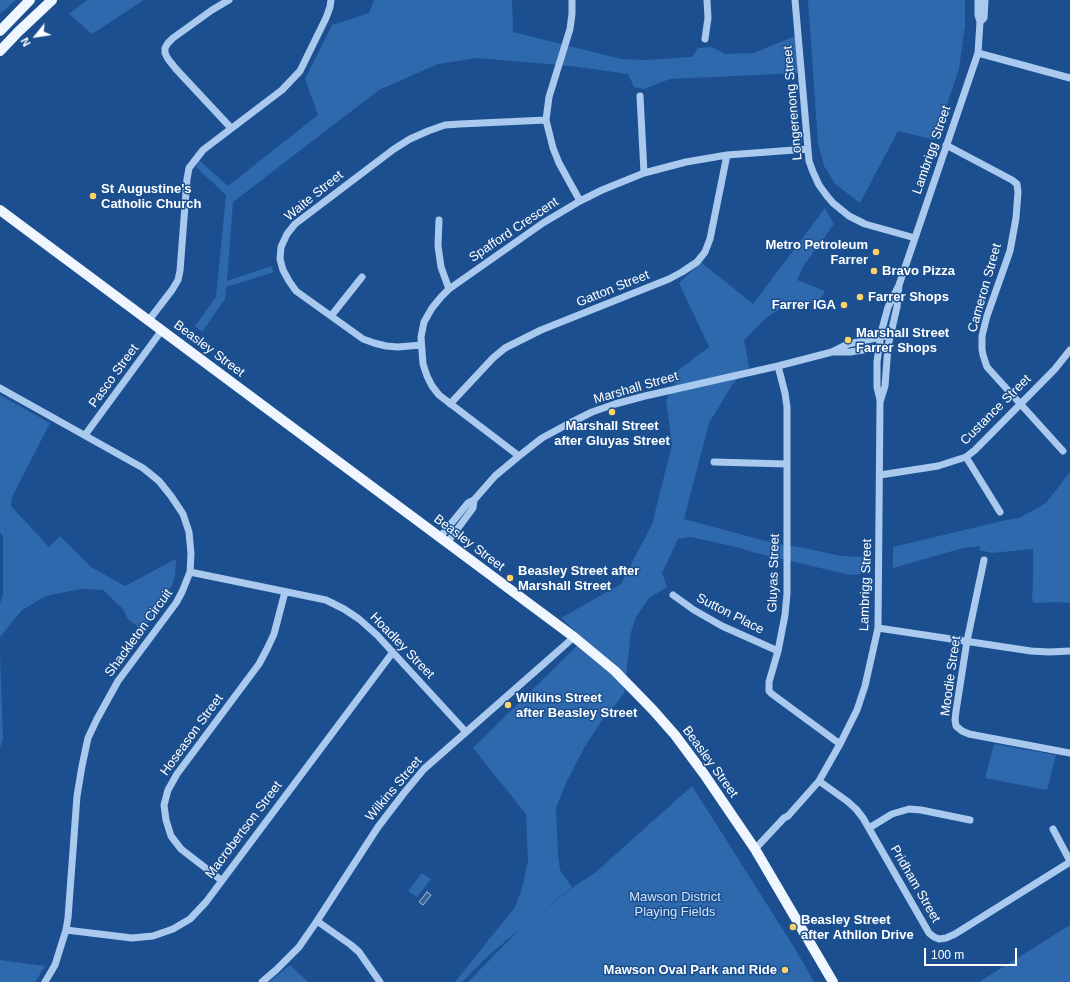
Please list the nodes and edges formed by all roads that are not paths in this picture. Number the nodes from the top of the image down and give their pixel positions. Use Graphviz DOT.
graph roads {
  1 [pos="30,0"];
  2 [pos="52,0"];
  3 [pos="229,0"];
  4 [pos="331,0"];
  5 [pos="572,0"];
  6 [pos="707,0"];
  7 [pos="796,0"];
  8 [pos="978,0"];
  9 [pos="985,0"];
  10 [pos="980,22"];
  11 [pos="0,31"];
  12 [pos="705,39"];
  13 [pos="0,51"];
  14 [pos="978,53"];
  15 [pos="1070,78"];
  16 [pos="640,96"];
  17 [pos="546,120"];
  18 [pos="231,128"];
  19 [pos="946,145"];
  20 [pos="808,149"];
  21 [pos="727,155"];
  22 [pos="644,173"];
  23 [pos="580,201"];
  24 [pos="0,210"];
  25 [pos="439,220"];
  26 [pos="915,238"];
  27 [pos="362,277"];
  28 [pos="899,285"];
  29 [pos="449,289"];
  30 [pos="331,316"];
  31 [pos="149,320"];
  32 [pos="162,330"];
  33 [pos="890,335"];
  34 [pos="881,336"];
  35 [pos="421,345"];
  36 [pos="888,346"];
  37 [pos="879,348"];
  38 [pos="1070,350"];
  39 [pos="832,352"];
  40 [pos="778,366"];
  41 [pos="0,388"];
  42 [pos="880,402"];
  43 [pos="1021,403"];
  44 [pos="450,404"];
  45 [pos="85,435"];
  46 [pos="1063,451"];
  47 [pos="519,456"];
  48 [pos="966,457"];
  49 [pos="714,462"];
  50 [pos="787,464"];
  51 [pos="880,475"];
  52 [pos="1000,512"];
  53 [pos="444,540"];
  54 [pos="984,560"];
  55 [pos="190,572"];
  56 [pos="285,592"];
  57 [pos="673,595"];
  58 [pos="878,628"];
  59 [pos="574,637"];
  60 [pos="967,641"];
  61 [pos="778,651"];
  62 [pos="1070,651"];
  63 [pos="393,652"];
  64 [pos="466,732"];
  65 [pos="840,744"];
  66 [pos="1070,754"];
  67 [pos="819,781"];
  68 [pos="970,820"];
  69 [pos="869,828"];
  70 [pos="1053,829"];
  71 [pos="756,851"];
  72 [pos="1070,862"];
  73 [pos="221,880"];
  74 [pos="317,921"];
  75 [pos="66,930"];
  76 [pos="45,982"];
  77 [pos="262,982"];
  78 [pos="380,982"];
  79 [pos="833,982"];
  1 -- 11 [label="main road"];
  2 -- 13 [label="main road"];
  3 -- 18 [label="street"];
  4 -- 18 [label="street"];
  5 -- 17 [label="street"];
  6 -- 12 [label="street"];
  7 -- 20 [label="street, Longerenong Street"];
  8 -- 10 [label="street, Lambrigg Street"];
  9 -- 10 [label="street, Lambrigg Street"];
  10 -- 14 [label="street, Lambrigg Street"];
  14 -- 15 [label="street"];
  14 -- 19 [label="street, Lambrigg Street"];
  16 -- 22 [label="street"];
  17 -- 23 [label="street"];
  17 -- 30 [label="street, Waite Street"];
  18 -- 31 [label="street"];
  19 -- 26 [label="street, Lambrigg Street"];
  19 -- 43 [label="street, Cameron Street"];
  20 -- 21 [label="street, Spafford Crescent"];
  20 -- 26 [label="street, Longerenong Street"];
  21 -- 22 [label="street, Spafford Crescent"];
  21 -- 44 [label="street, Gatton Street"];
  22 -- 23 [label="street, Spafford Crescent"];
  23 -- 29 [label="street, Spafford Crescent"];
  24 -- 31 [label="main road, Beasley Street"];
  25 -- 29 [label="street"];
  26 -- 28 [label="street, Lambrigg Street"];
  27 -- 30 [label="street"];
  28 -- 33 [label="street, Lambrigg Street"];
  28 -- 34 [label="street, Lambrigg Street"];
  29 -- 35 [label="street, Spafford Crescent"];
  30 -- 35 [label="street, Waite Street"];
  31 -- 32 [label="main road, Beasley Street"];
  32 -- 45 [label="street, Pasco Street"];
  32 -- 53 [label="main road, Beasley Street"];
  33 -- 34 [label="street, Marshall Street"];
  33 -- 36 [label="street, Lambrigg Street"];
  34 -- 37 [label="street, Lambrigg Street"];
  34 -- 39 [label="street, Marshall Street"];
  35 -- 44 [label="street, Spafford Crescent"];
  36 -- 37 [label="street, Marshall Street"];
  36 -- 42 [label="street, Lambrigg Street"];
  37 -- 39 [label="street, Marshall Street"];
  37 -- 42 [label="street, Lambrigg Street"];
  38 -- 43 [label="street, Custance Street"];
  39 -- 40 [label="street, Marshall Street"];
  40 -- 47 [label="street, Marshall Street"];
  40 -- 50 [label="street, Gluyas Street"];
  41 -- 45 [label="street, Shackleton Circuit"];
  42 -- 51 [label="street, Lambrigg Street"];
  43 -- 46 [label="street, Cameron Street"];
  43 -- 48 [label="street, Custance Street"];
  44 -- 47 [label="street, Spafford Crescent"];
  45 -- 55 [label="street, Shackleton Circuit"];
  47 -- 53 [label="street, Marshall Street"];
  48 -- 51 [label="street, Custance Street"];
  48 -- 52 [label="street"];
  49 -- 50 [label="street"];
  50 -- 61 [label="street, Gluyas Street"];
  51 -- 58 [label="street, Lambrigg Street"];
  53 -- 59 [label="main road, Beasley Street"];
  54 -- 60 [label="street, Moodie Street"];
  55 -- 56 [label="street, Hoadley Street"];
  55 -- 75 [label="street, Shackleton Circuit"];
  56 -- 63 [label="street, Hoadley Street"];
  56 -- 73 [label="street, Hoseason Street"];
  57 -- 61 [label="street, Sutton Place"];
  58 -- 60 [label="street"];
  58 -- 65 [label="street, Lambrigg Street"];
  59 -- 64 [label="street, Wilkins Street"];
  59 -- 71 [label="main road, Beasley Street"];
  60 -- 62 [label="street"];
  60 -- 66 [label="street, Moodie Street"];
  61 -- 65 [label="street, Gluyas Street"];
  63 -- 64 [label="street, Hoadley Street"];
  63 -- 73 [label="street, Macrobertson Street"];
  64 -- 74 [label="street, Wilkins Street"];
  65 -- 67 [label="street, Lambrigg Street"];
  67 -- 69 [label="street, Pridham Street"];
  67 -- 71 [label="street, Lambrigg Street"];
  68 -- 69 [label="street"];
  69 -- 72 [label="street, Pridham Street"];
  70 -- 72 [label="street"];
  71 -- 79 [label="main road, Beasley Street"];
  73 -- 75 [label="street, Macrobertson Street"];
  74 -- 77 [label="street, Wilkins Street"];
  74 -- 78 [label="street"];
  75 -- 76 [label="street, Shackleton Circuit"];
}
